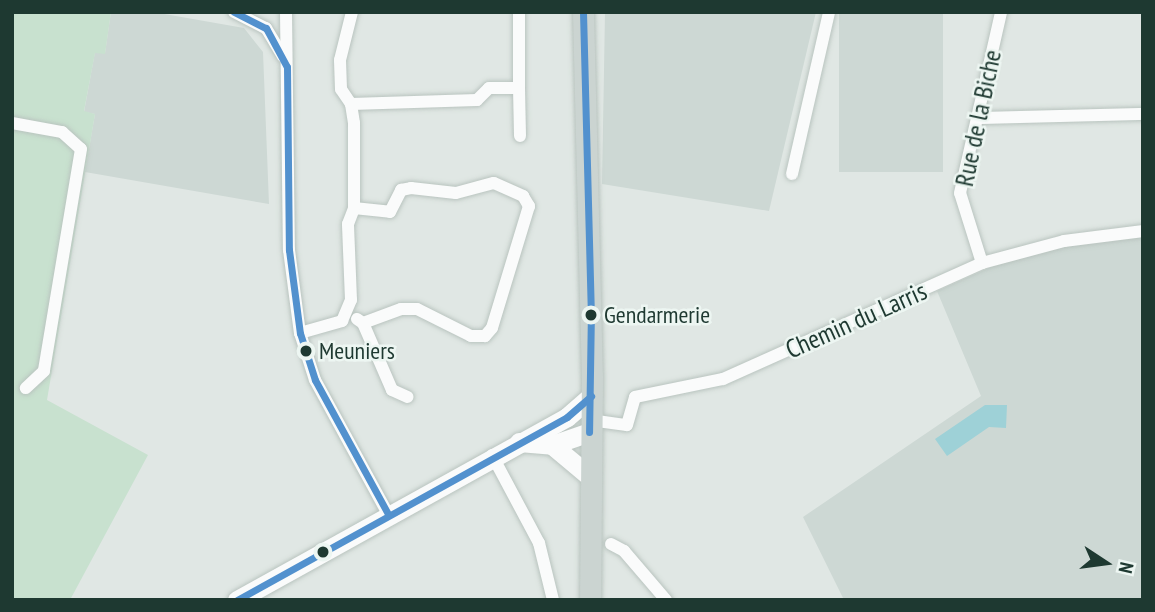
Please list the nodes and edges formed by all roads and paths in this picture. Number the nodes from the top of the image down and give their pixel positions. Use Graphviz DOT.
graph roads {
  1 [pos="237,12"];
  2 [pos="286,12"];
  3 [pos="352,12"];
  4 [pos="519,12"];
  5 [pos="583,12"];
  6 [pos="830,12"];
  7 [pos="1000,12"];
  8 [pos="287,67"];
  9 [pos="519,88"];
  10 [pos="351,104"];
  11 [pos="1143,114"];
  12 [pos="977,118"];
  13 [pos="12,123"];
  14 [pos="520,136"];
  15 [pos="792,174"];
  16 [pos="354,208"];
  17 [pos="1143,231"];
  18 [pos="982,263"];
  19 [pos="348,313"];
  20 [pos="363,323"];
  21 [pos="300,333"];
  22 [pos="26,388"];
  23 [pos="592,396"];
  24 [pos="408,397"];
  25 [pos="567,418"];
  26 [pos="589,426"];
  27 [pos="519,442"];
  28 [pos="552,445"];
  29 [pos="492,455"];
  30 [pos="588,475"];
  31 [pos="388,514"];
  32 [pos="611,544"];
  33 [pos="237,600"];
  34 [pos="553,600"];
  35 [pos="590,600"];
  36 [pos="666,600"];
  1 -- 8 [label="street"];
  2 -- 8 [label="street"];
  3 -- 10 [label="street"];
  4 -- 9 [label="street"];
  5 -- 23 [label="main road"];
  6 -- 15 [label="street"];
  7 -- 12 [label="street, Rue de la Biche"];
  8 -- 21 [label="street"];
  9 -- 10 [label="street"];
  9 -- 14 [label="street"];
  10 -- 16 [label="street"];
  11 -- 12 [label="street"];
  12 -- 18 [label="street, Rue de la Biche"];
  13 -- 22 [label="street"];
  16 -- 19 [label="street"];
  16 -- 20 [label="street"];
  17 -- 18 [label="street, Chemin du Larris"];
  18 -- 26 [label="street, Chemin du Larris"];
  19 -- 20 [label="street"];
  19 -- 21 [label="street"];
  20 -- 24 [label="street"];
  21 -- 31 [label="street"];
  23 -- 25 [label="street"];
  23 -- 26 [label="main road"];
  25 -- 26 [label="street"];
  25 -- 27 [label="street"];
  26 -- 28 [label="street"];
  26 -- 30 [label="main road"];
  27 -- 28 [label="street"];
  27 -- 29 [label="street"];
  28 -- 30 [label="street"];
  29 -- 31 [label="street"];
  29 -- 34 [label="street"];
  30 -- 35 [label="main road"];
  31 -- 33 [label="street"];
  32 -- 36 [label="street"];
}
